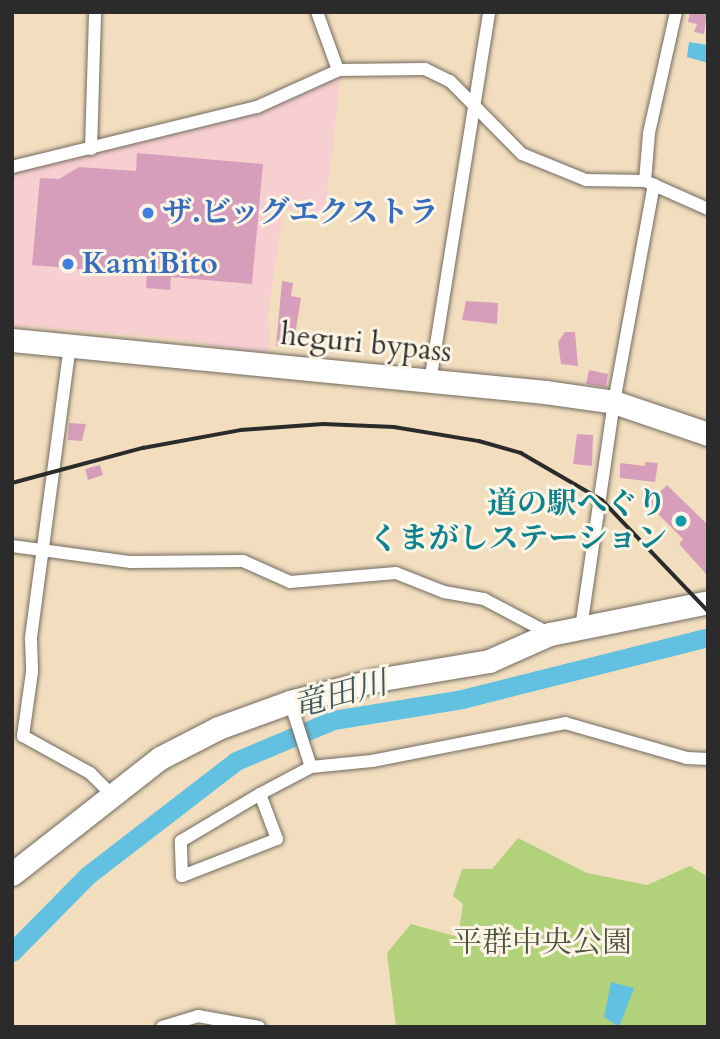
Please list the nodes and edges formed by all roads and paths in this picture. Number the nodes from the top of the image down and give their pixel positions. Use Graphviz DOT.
graph roads {
  1 [pos="95,12"];
  2 [pos="317,12"];
  3 [pos="489,12"];
  4 [pos="676,12"];
  5 [pos="339,70"];
  6 [pos="476,106"];
  7 [pos="91,149"];
  8 [pos="12,167"];
  9 [pos="650,183"];
  10 [pos="708,209"];
  11 [pos="12,340"];
  12 [pos="70,345"];
  13 [pos="430,382"];
  14 [pos="614,402"];
  15 [pos="708,434"];
  16 [pos="12,547"];
  17 [pos="44,552"];
  18 [pos="708,603"];
  19 [pos="581,628"];
  20 [pos="550,634"];
  21 [pos="293,712"];
  22 [pos="708,759"];
  23 [pos="311,767"];
  24 [pos="260,794"];
  25 [pos="113,796"];
  26 [pos="12,874"];
  27 [pos="214,1022"];
  28 [pos="162,1027"];
  29 [pos="259,1027"];
  1 -- 7 [label="street"];
  2 -- 5 [label="street"];
  3 -- 6 [label="street"];
  4 -- 9 [label="street"];
  5 -- 6 [label="street"];
  5 -- 7 [label="street"];
  6 -- 9 [label="street"];
  6 -- 13 [label="street"];
  7 -- 8 [label="street"];
  9 -- 10 [label="street"];
  9 -- 14 [label="street"];
  11 -- 12 [label="highway, heguri bypass"];
  12 -- 13 [label="highway, heguri bypass"];
  12 -- 17 [label="street"];
  13 -- 14 [label="highway, heguri bypass"];
  14 -- 15 [label="highway, heguri bypass"];
  14 -- 19 [label="street"];
  16 -- 17 [label="street"];
  17 -- 20 [label="street"];
  17 -- 25 [label="street"];
  18 -- 19 [label="highway"];
  19 -- 20 [label="highway"];
  20 -- 21 [label="highway"];
  21 -- 23 [label="street"];
  21 -- 25 [label="highway"];
  22 -- 23 [label="street"];
  23 -- 24 [label="street"];
  24 -- 24 [label="street"];
  25 -- 26 [label="highway"];
  27 -- 28 [label="street"];
  27 -- 29 [label="street"];
}
